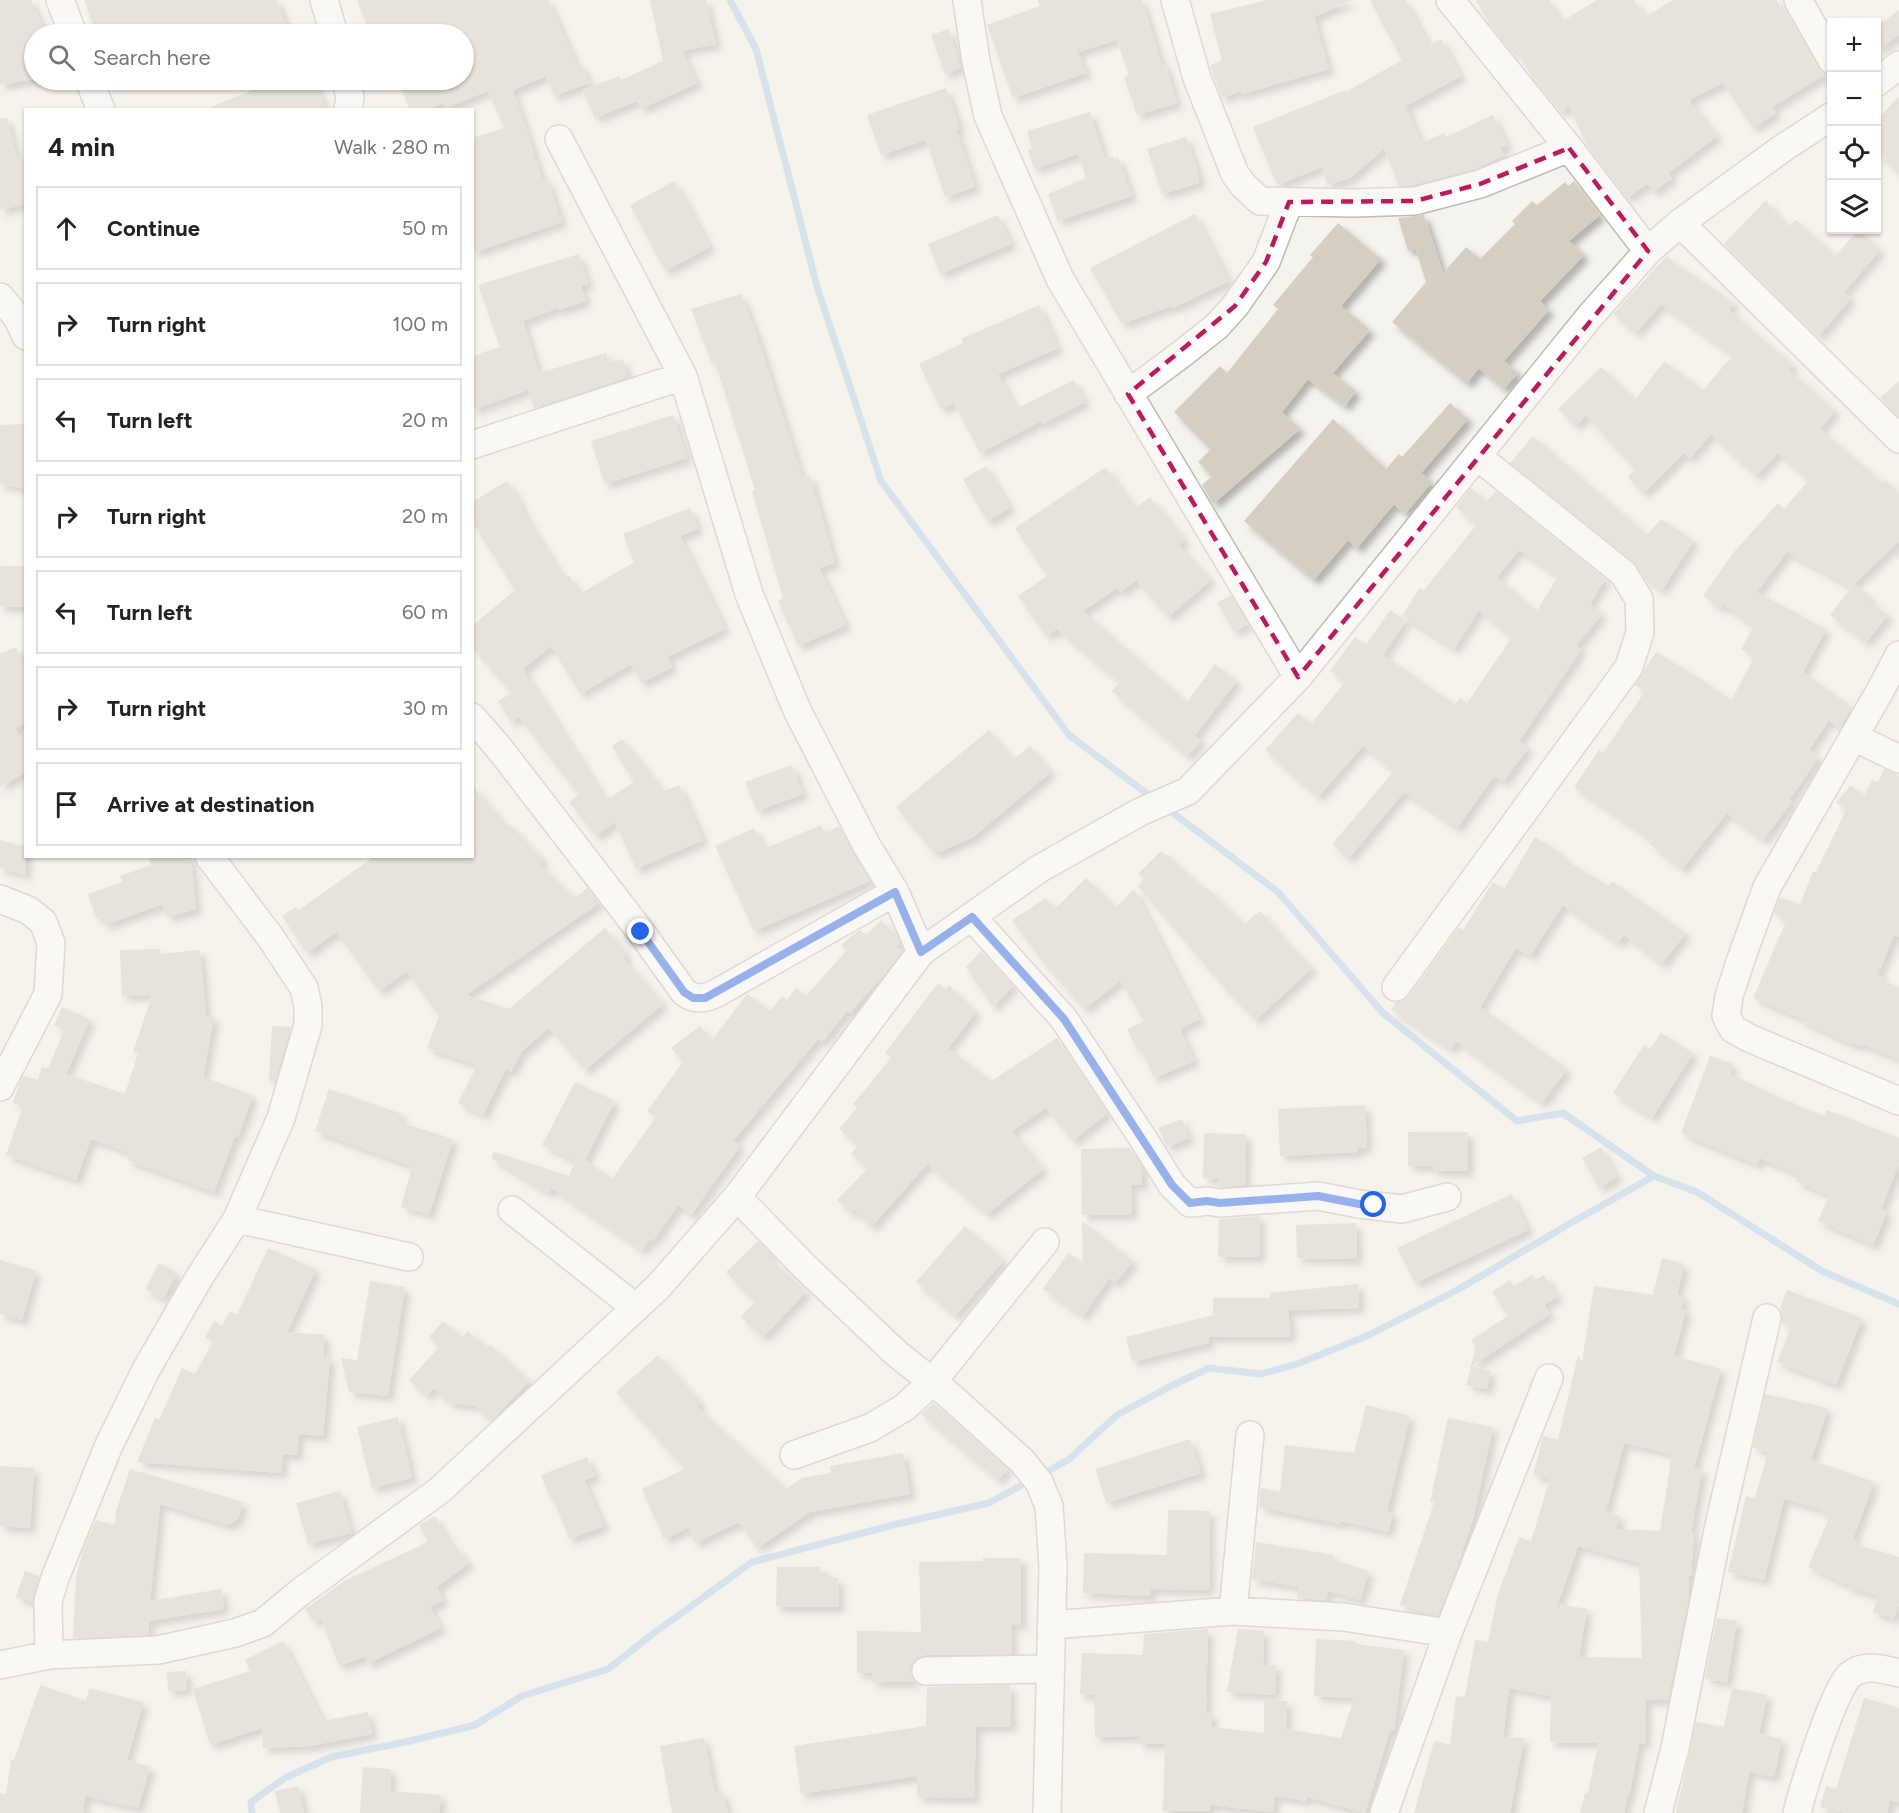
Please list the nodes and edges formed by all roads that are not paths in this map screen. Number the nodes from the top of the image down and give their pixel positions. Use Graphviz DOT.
graph roads {
  1 [pos="60,0"];
  2 [pos="324,0"];
  3 [pos="967,0"];
  4 [pos="1175,0"];
  5 [pos="1450,0"];
  6 [pos="1798,0"];
  7 [pos="69,24"];
  8 [pos="331,24"];
  9 [pos="1827,51"];
  10 [pos="1899,65"];
  11 [pos="1881,79"];
  12 [pos="93,90"];
  13 [pos="348,90"];
  14 [pos="100,108"];
  15 [pos="348,108"];
  16 [pos="1827,119"];
  17 [pos="559,138"];
  18 [pos="1569,147"];
  19 [pos="1289,202"];
  20 [pos="1680,223"];
  21 [pos="1648,251"];
  22 [pos="683,376"];
  23 [pos="1128,394"];
  24 [pos="1899,439"];
  25 [pos="474,445"];
  26 [pos="1477,456"];
  27 [pos="1899,655"];
  28 [pos="1298,677"];
  29 [pos="474,719"];
  30 [pos="1854,737"];
  31 [pos="1899,759"];
  32 [pos="210,858"];
  33 [pos="895,892"];
  34 [pos="0,899"];
  35 [pos="972,917"];
  36 [pos="921,952"];
  37 [pos="1396,987"];
  38 [pos="0,1086"];
  39 [pos="1899,1101"];
  40 [pos="737,1197"];
  41 [pos="1447,1197"];
  42 [pos="512,1210"];
  43 [pos="237,1219"];
  44 [pos="1045,1242"];
  45 [pos="409,1257"];
  46 [pos="636,1308"];
  47 [pos="1767,1317"];
  48 [pos="1549,1378"];
  49 [pos="932,1382"];
  50 [pos="1250,1435"];
  51 [pos="794,1455"];
  52 [pos="1233,1611"];
  53 [pos="1051,1625"];
  54 [pos="1448,1633"];
  55 [pos="49,1655"];
  56 [pos="0,1665"];
  57 [pos="1050,1669"];
  58 [pos="926,1671"];
  59 [pos="1899,1673"];
  60 [pos="1047,1813"];
  61 [pos="1384,1813"];
  62 [pos="1658,1813"];
  63 [pos="1797,1813"];
  1 -- 7 [label="street"];
  2 -- 8 [label="street"];
  3 -- 23 [label="street"];
  4 -- 19 [label="street"];
  5 -- 18 [label="street"];
  6 -- 9 [label="street"];
  10 -- 11 [label="street"];
  12 -- 14 [label="street"];
  13 -- 15 [label="street"];
  16 -- 20 [label="street"];
  17 -- 22 [label="street"];
  18 -- 19 [label="street"];
  18 -- 21 [label="street"];
  19 -- 23 [label="street"];
  20 -- 21 [label="street"];
  20 -- 24 [label="street"];
  21 -- 26 [label="street"];
  22 -- 25 [label="street"];
  22 -- 33 [label="street"];
  23 -- 28 [label="street"];
  26 -- 28 [label="street"];
  26 -- 37 [label="street"];
  27 -- 30 [label="street"];
  28 -- 35 [label="street"];
  29 -- 33 [label="street"];
  30 -- 31 [label="street"];
  30 -- 39 [label="street"];
  32 -- 43 [label="street"];
  33 -- 36 [label="street"];
  34 -- 38 [label="street"];
  35 -- 36 [label="street"];
  35 -- 41 [label="street"];
  36 -- 40 [label="street"];
  40 -- 46 [label="street"];
  40 -- 49 [label="street"];
  42 -- 46 [label="street"];
  43 -- 45 [label="street"];
  43 -- 55 [label="street"];
  44 -- 49 [label="street"];
  46 -- 55 [label="street"];
  47 -- 62 [label="street"];
  48 -- 54 [label="street"];
  49 -- 51 [label="street"];
  49 -- 53 [label="street"];
  50 -- 52 [label="street"];
  52 -- 53 [label="street"];
  52 -- 54 [label="street"];
  53 -- 57 [label="street"];
  54 -- 61 [label="street"];
  55 -- 56 [label="street"];
  57 -- 58 [label="street"];
  57 -- 60 [label="street"];
  59 -- 63 [label="street"];
}
